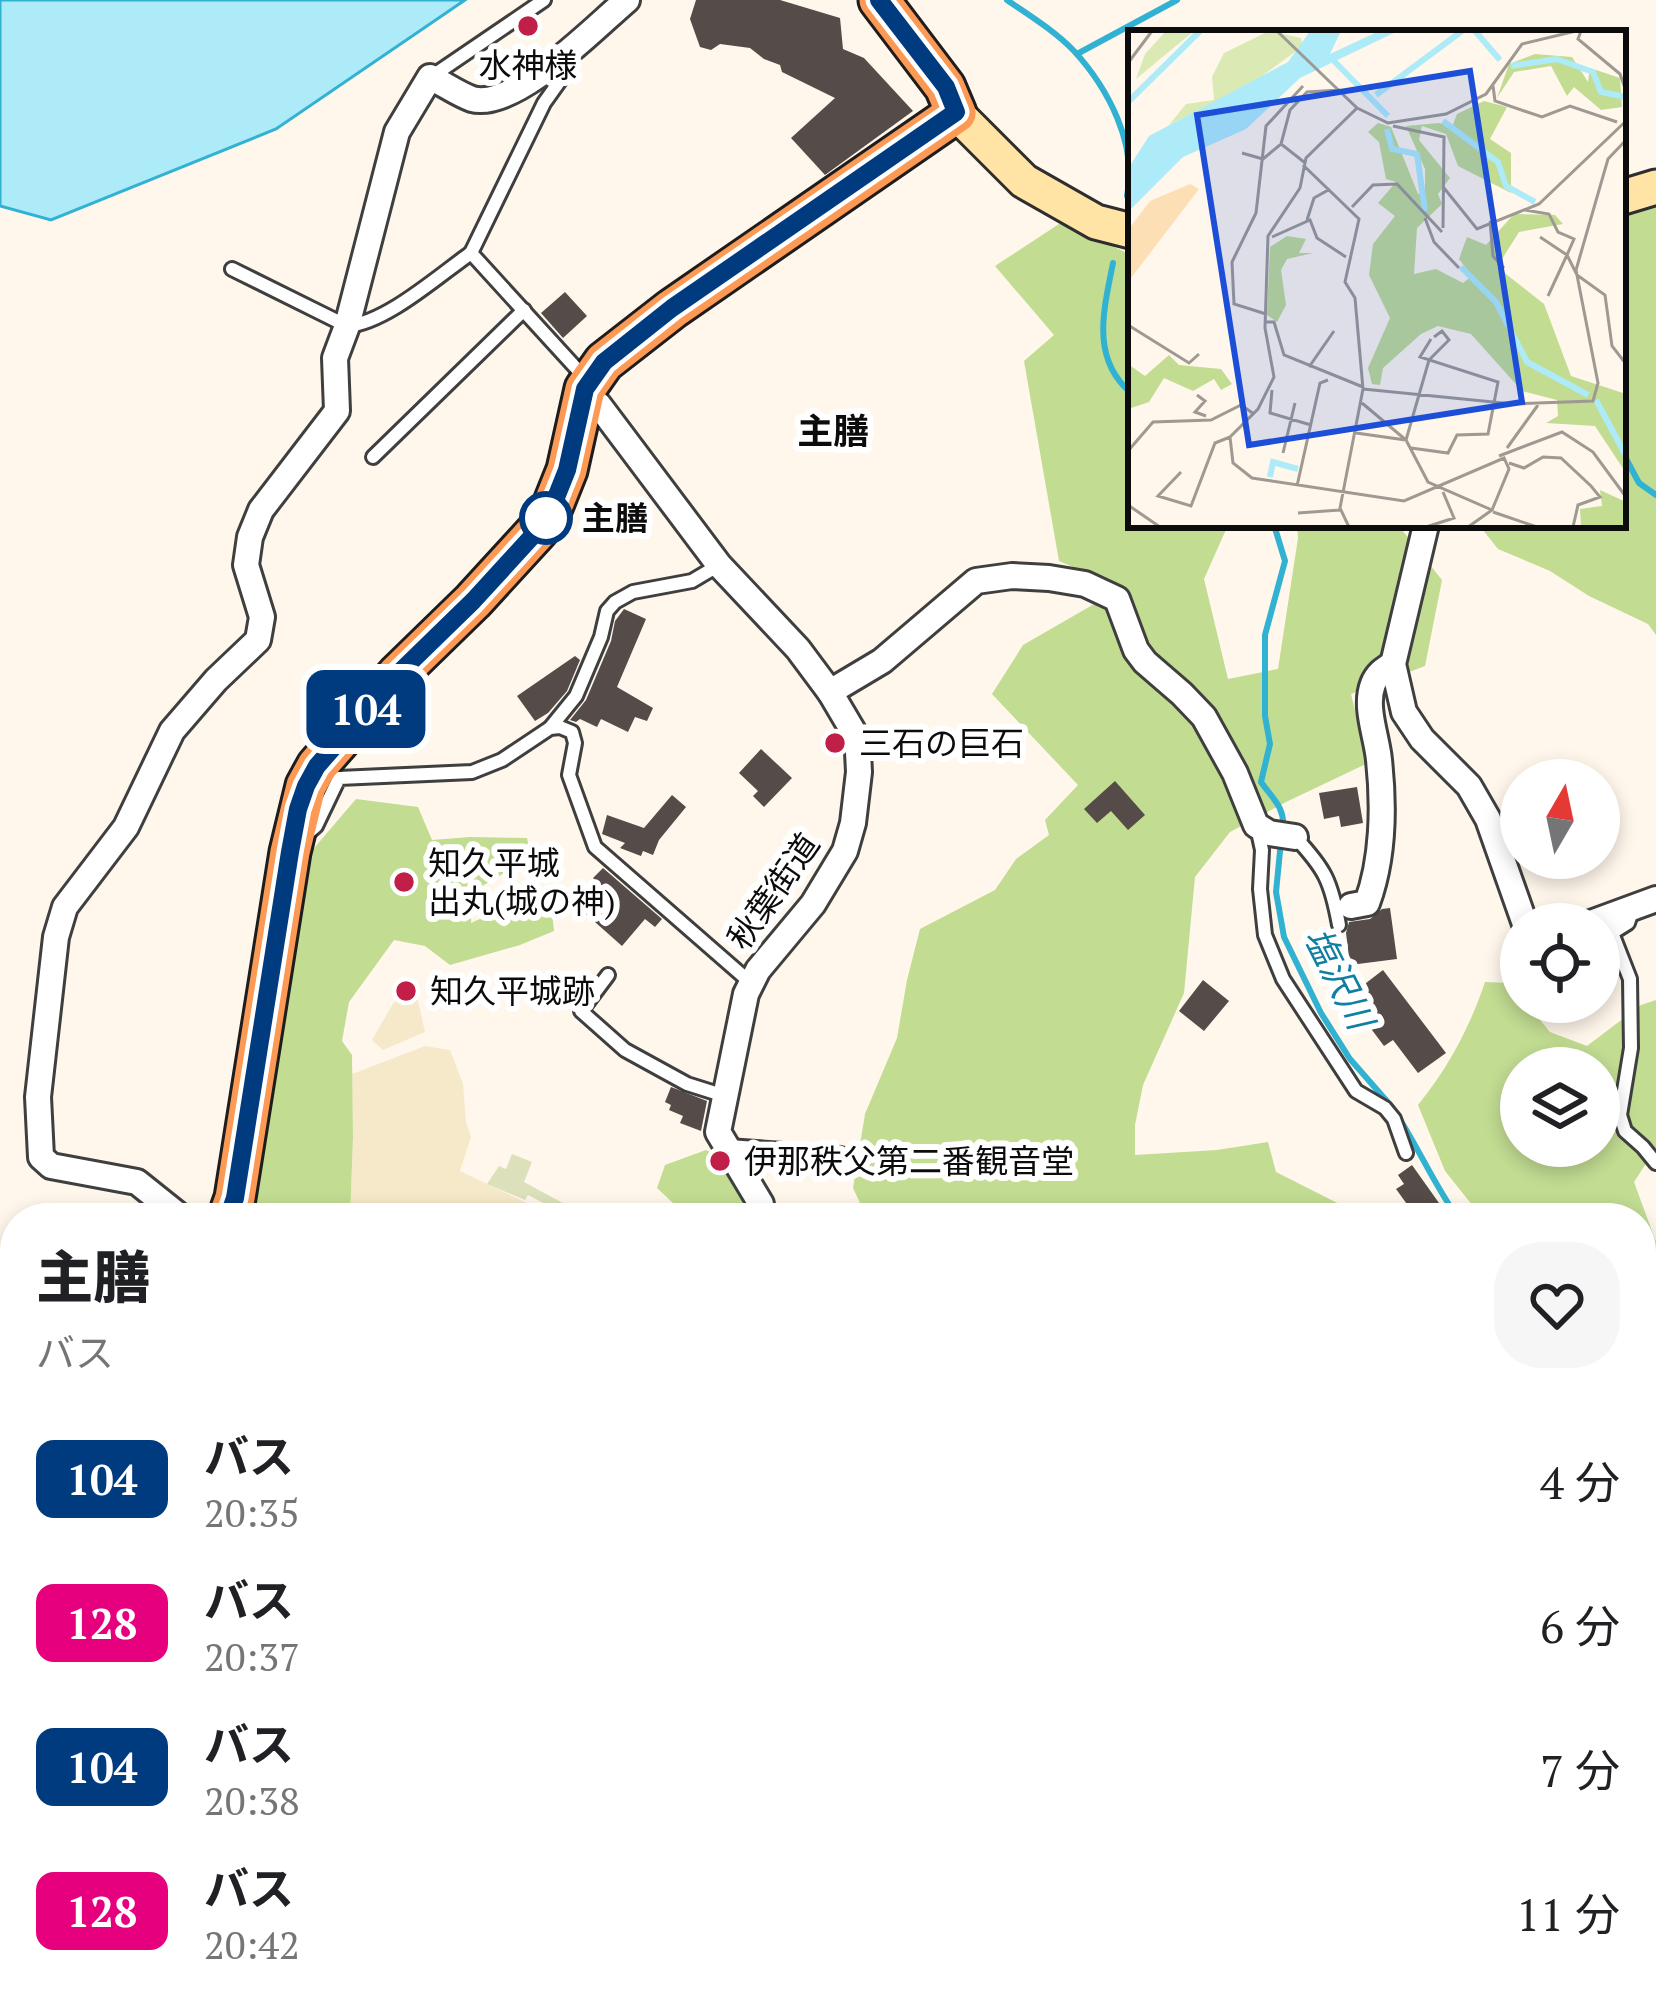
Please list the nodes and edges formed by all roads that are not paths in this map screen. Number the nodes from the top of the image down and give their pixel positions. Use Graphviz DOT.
graph roads {
  1 [pos="544,0"];
  2 [pos="627,0"];
  3 [pos="879,0"];
  4 [pos="553,63"];
  5 [pos="430,77"];
  6 [pos="956,112"];
  7 [pos="1656,187"];
  8 [pos="1626,196"];
  9 [pos="1128,233"];
  10 [pos="471,253"];
  11 [pos="232,269"];
  12 [pos="524,310"];
  13 [pos="347,326"];
  14 [pos="586,390"];
  15 [pos="373,457"];
  16 [pos="1425,528"];
  17 [pos="719,565"];
  18 [pos="1393,664"];
  19 [pos="830,692"];
  20 [pos="550,728"];
  21 [pos="1274,832"];
  22 [pos="290,852"];
  23 [pos="1646,902"];
  24 [pos="1518,903"];
  25 [pos="1345,915"];
  26 [pos="608,975"];
  27 [pos="751,983"];
  28 [pos="726,1096"];
  29 [pos="727,1146"];
  30 [pos="1406,1153"];
  31 [pos="841,1154"];
  32 [pos="1656,1162"];
  33 [pos="163,1203"];
  34 [pos="233,1203"];
  35 [pos="760,1203"];
  1 -- 5 [label="lane"];
  2 -- 4 [label="street"];
  3 -- 6 [label="highway"];
  4 -- 5 [label="street"];
  4 -- 10 [label="lane"];
  5 -- 13 [label="street"];
  6 -- 9 [label="main road"];
  6 -- 14 [label="highway"];
  7 -- 8 [label="main road"];
  10 -- 12 [label="lane, 秋葉街道"];
  10 -- 13 [label="lane"];
  11 -- 13 [label="lane"];
  12 -- 14 [label="lane, 秋葉街道"];
  12 -- 15 [label="lane"];
  13 -- 33 [label="street"];
  14 -- 17 [label="street, 秋葉街道"];
  14 -- 22 [label="highway"];
  16 -- 18 [label="street"];
  17 -- 19 [label="street, 秋葉街道"];
  17 -- 20 [label="lane"];
  18 -- 24 [label="street"];
  18 -- 25 [label="street"];
  19 -- 21 [label="street"];
  19 -- 27 [label="street, 秋葉街道"];
  20 -- 22 [label="lane"];
  20 -- 27 [label="lane"];
  21 -- 25 [label="lane"];
  21 -- 30 [label="lane"];
  22 -- 34 [label="highway"];
  23 -- 32 [label="lane"];
  26 -- 28 [label="lane"];
  27 -- 28 [label="street, 秋葉街道"];
  28 -- 29 [label="street, 秋葉街道"];
  29 -- 31 [label="lane"];
  29 -- 35 [label="street, 秋葉街道"];
}
